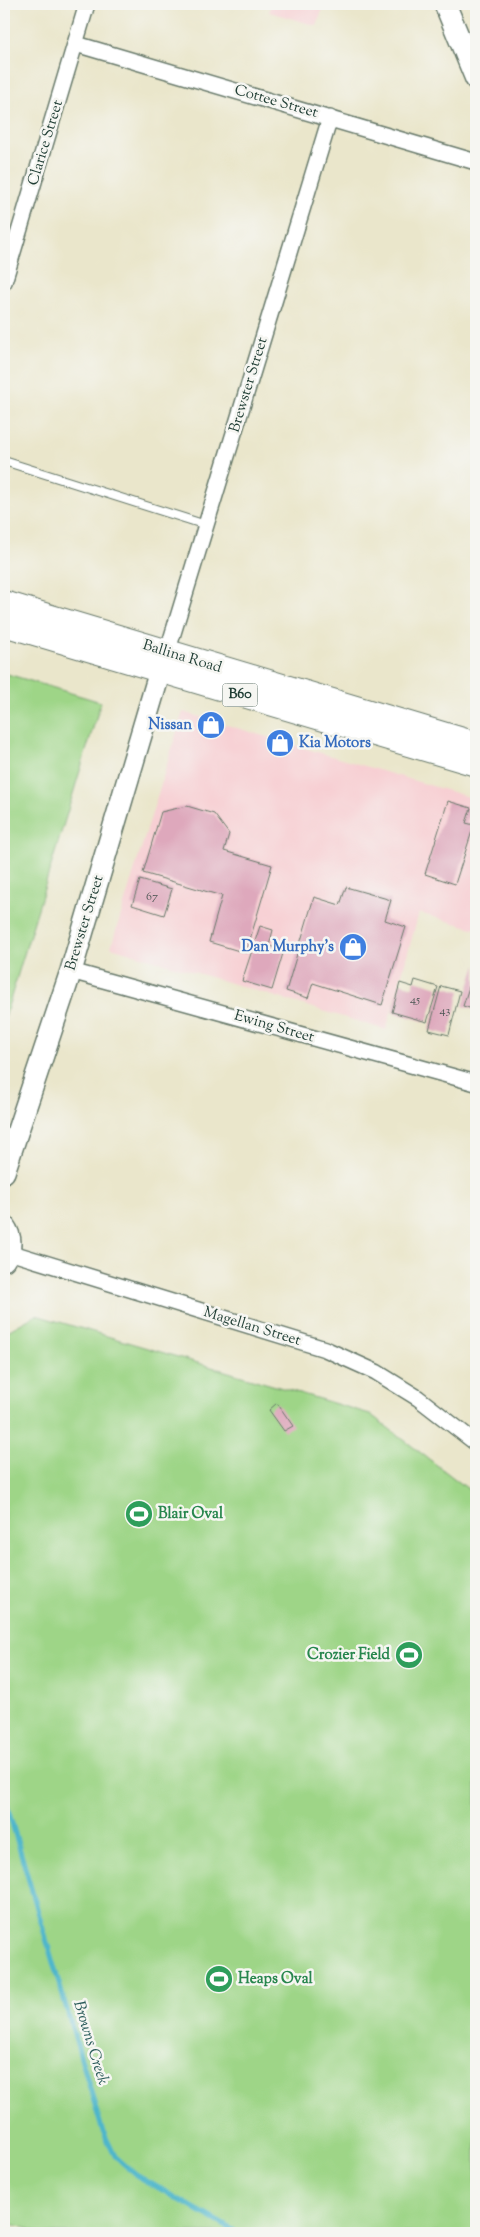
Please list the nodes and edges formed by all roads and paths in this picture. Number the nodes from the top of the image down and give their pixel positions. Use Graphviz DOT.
graph roads {
  1 [pos="88,4"];
  2 [pos="445,4"];
  3 [pos="76,44"];
  4 [pos="476,79"];
  5 [pos="330,118"];
  6 [pos="476,162"];
  7 [pos="4,282"];
  8 [pos="4,461"];
  9 [pos="206,525"];
  10 [pos="4,603"];
  11 [pos="4,624"];
  12 [pos="164,662"];
  13 [pos="476,744"];
  14 [pos="476,764"];
  15 [pos="71,970"];
  16 [pos="476,1083"];
  17 [pos="4,1172"];
  18 [pos="4,1226"];
  19 [pos="6,1256"];
  20 [pos="476,1443"];
  1 -- 3 [label="street, Clarice Street"];
  2 -- 4 [label="street"];
  3 -- 5 [label="street, Cottee Street"];
  3 -- 7 [label="street, Clarice Street"];
  5 -- 6 [label="street, Cottee Street"];
  5 -- 9 [label="street, Brewster Street"];
  8 -- 9 [label="lane"];
  9 -- 12 [label="street, Brewster Street"];
  10 -- 12 [label="main road, Ballina Road / B60"];
  11 -- 12 [label="main road, Ballina Road / B60"];
  12 -- 13 [label="main road, Ballina Road / B60"];
  12 -- 14 [label="main road, Ballina Road / B60"];
  12 -- 15 [label="street, Brewster Street"];
  15 -- 16 [label="street, Ewing Street"];
  15 -- 17 [label="street, Brewster Street"];
  18 -- 19 [label="street"];
  19 -- 20 [label="street, Magellan Street"];
}
